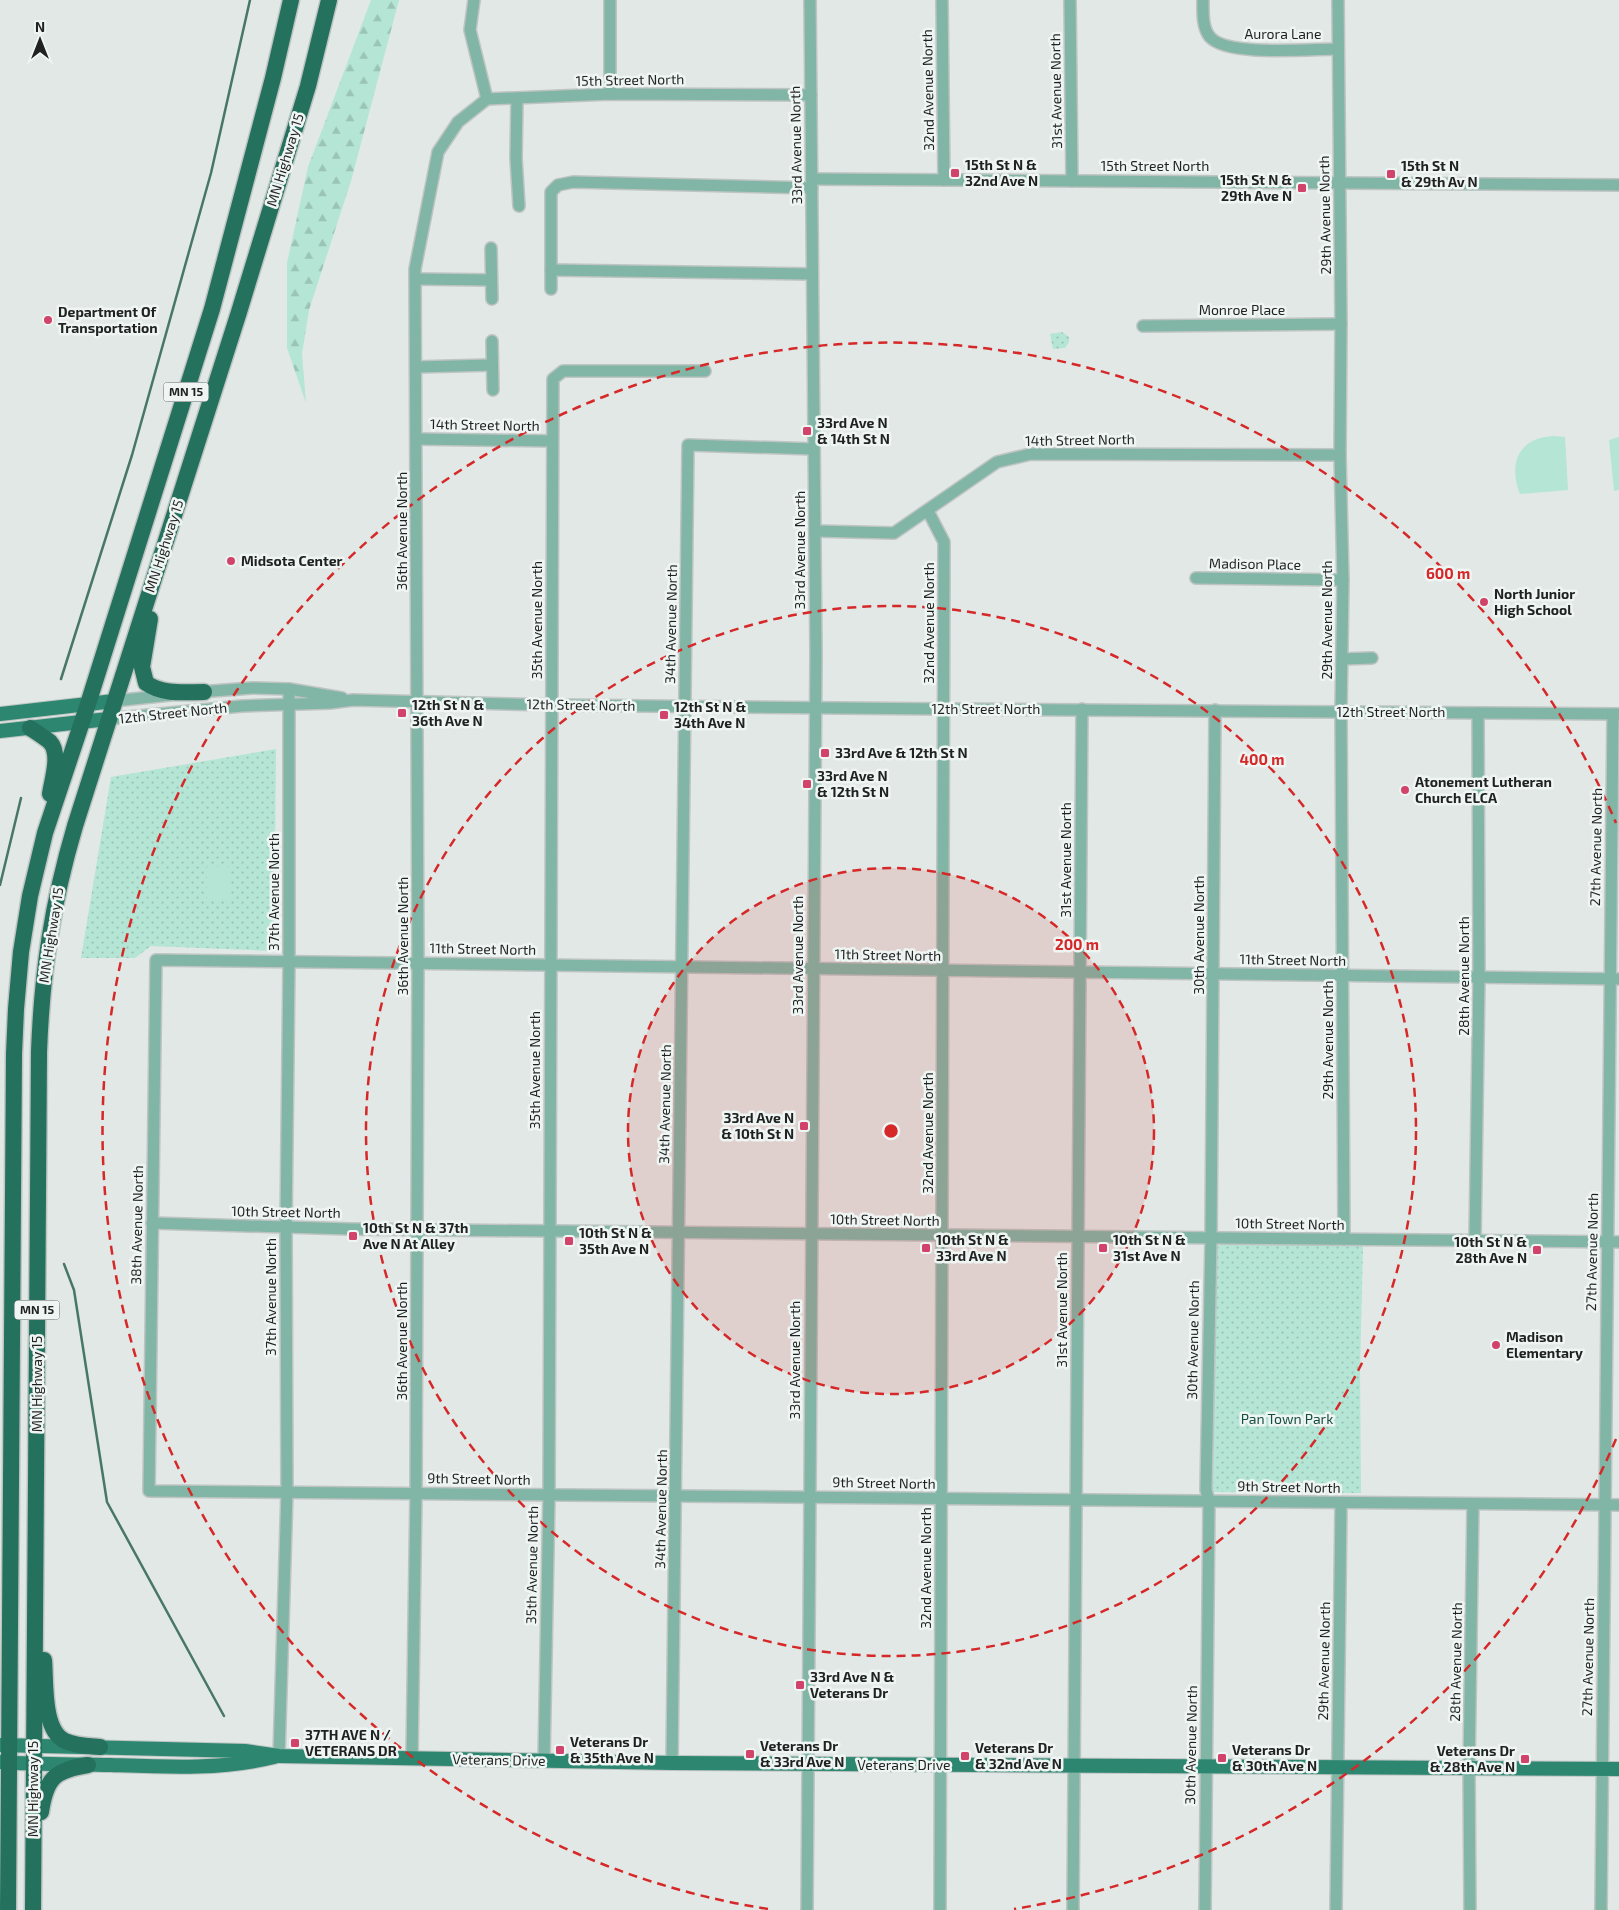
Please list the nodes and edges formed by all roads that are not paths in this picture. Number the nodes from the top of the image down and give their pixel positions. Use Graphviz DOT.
graph roads {
  1 [pos="291,0"];
  2 [pos="330,0"];
  3 [pos="474,0"];
  4 [pos="610,0"];
  5 [pos="810,0"];
  6 [pos="942,0"];
  7 [pos="1070,0"];
  8 [pos="1203,0"];
  9 [pos="1338,0"];
  10 [pos="1338,49"];
  11 [pos="610,94"];
  12 [pos="811,95"];
  13 [pos="517,98"];
  14 [pos="487,99"];
  15 [pos="944,180"];
  16 [pos="1072,181"];
  17 [pos="1339,183"];
  18 [pos="812,184"];
  19 [pos="1619,185"];
  20 [pos="519,206"];
  21 [pos="491,248"];
  22 [pos="551,270"];
  23 [pos="812,274"];
  24 [pos="416,279"];
  25 [pos="491,280"];
  26 [pos="551,289"];
  27 [pos="492,299"];
  28 [pos="1341,324"];
  29 [pos="1143,326"];
  30 [pos="492,341"];
  31 [pos="492,365"];
  32 [pos="416,367"];
  33 [pos="705,371"];
  34 [pos="493,390"];
  35 [pos="417,439"];
  36 [pos="552,442"];
  37 [pos="814,449"];
  38 [pos="1340,455"];
  39 [pos="181,491"];
  40 [pos="928,511"];
  41 [pos="814,531"];
  42 [pos="1196,578"];
  43 [pos="1343,580"];
  44 [pos="1372,658"];
  45 [pos="1342,659"];
  46 [pos="288,689"];
  47 [pos="204,692"];
  48 [pos="353,700"];
  49 [pos="114,701"];
  50 [pos="418,701"];
  51 [pos="88,704"];
  52 [pos="288,704"];
  53 [pos="552,705"];
  54 [pos="685,706"];
  55 [pos="815,707"];
  56 [pos="944,709"];
  57 [pos="1082,709"];
  58 [pos="1216,710"];
  59 [pos="1341,712"];
  60 [pos="1478,713"];
  61 [pos="0,714"];
  62 [pos="1616,714"];
  63 [pos="108,719"];
  64 [pos="82,722"];
  65 [pos="30,728"];
  66 [pos="0,731"];
  67 [pos="45,833"];
  68 [pos="156,960"];
  69 [pos="289,962"];
  70 [pos="418,963"];
  71 [pos="551,965"];
  72 [pos="682,967"];
  73 [pos="813,969"];
  74 [pos="943,970"];
  75 [pos="1080,972"];
  76 [pos="1213,974"];
  77 [pos="1342,976"];
  78 [pos="1479,977"];
  79 [pos="1614,979"];
  80 [pos="152,1223"];
  81 [pos="286,1227"];
  82 [pos="417,1230"];
  83 [pos="550,1231"];
  84 [pos="679,1232"];
  85 [pos="811,1234"];
  86 [pos="942,1235"];
  87 [pos="1078,1236"];
  88 [pos="1211,1238"];
  89 [pos="1344,1239"];
  90 [pos="1475,1240"];
  91 [pos="1613,1242"];
  92 [pos="149,1491"];
  93 [pos="287,1492"];
  94 [pos="416,1493"];
  95 [pos="549,1495"];
  96 [pos="676,1496"];
  97 [pos="809,1497"];
  98 [pos="941,1499"];
  99 [pos="1076,1500"];
  100 [pos="1208,1501"];
  101 [pos="1341,1502"];
  102 [pos="1473,1504"];
  103 [pos="1605,1505"];
  104 [pos="1619,1505"];
  105 [pos="35,1556"];
  106 [pos="10,1581"];
  107 [pos="0,1699"];
  108 [pos="5,1745"];
  109 [pos="34,1746"];
  110 [pos="100,1747"];
  111 [pos="279,1756"];
  112 [pos="412,1758"];
  113 [pos="544,1761"];
  114 [pos="4,1763"];
  115 [pos="33,1763"];
  116 [pos="672,1763"];
  117 [pos="808,1764"];
  118 [pos="88,1765"];
  119 [pos="940,1765"];
  120 [pos="1073,1766"];
  121 [pos="1206,1768"];
  122 [pos="1338,1769"];
  123 [pos="1470,1769"];
  124 [pos="1602,1769"];
  125 [pos="1619,1769"];
  126 [pos="0,1828"];
  127 [pos="33,1872"];
  128 [pos="8,1910"];
  129 [pos="33,1910"];
  130 [pos="807,1910"];
  131 [pos="940,1910"];
  132 [pos="1073,1910"];
  133 [pos="1205,1910"];
  134 [pos="1336,1910"];
  135 [pos="1470,1910"];
  136 [pos="1601,1910"];
  1 -- 51 [label="highway, MN Highway 15 / MN 15"];
  2 -- 39 [label="highway, MN Highway 15 / MN 15"];
  3 -- 14 [label="street"];
  4 -- 11 [label="street"];
  5 -- 12 [label="street, 33rd Avenue North"];
  6 -- 15 [label="street, 32nd Avenue North"];
  7 -- 16 [label="street, 31st Avenue North"];
  8 -- 10 [label="street, Aurora Lane"];
  9 -- 10 [label="street, 29th Avenue North"];
  10 -- 17 [label="street, 29th Avenue North"];
  11 -- 12 [label="street, 15th Street North"];
  11 -- 13 [label="street, 15th Street North"];
  12 -- 18 [label="street, 33rd Avenue North"];
  13 -- 14 [label="street, 15th Street North"];
  13 -- 20 [label="street"];
  14 -- 24 [label="street, 36th Avenue North"];
  15 -- 16 [label="street, 15th Street North"];
  15 -- 18 [label="street, 15th Street North"];
  16 -- 17 [label="street, 15th Street North"];
  17 -- 19 [label="street, 15th Street North"];
  17 -- 28 [label="street, 29th Avenue North"];
  18 -- 22 [label="street, 15th Street North"];
  18 -- 23 [label="street, 33rd Avenue North"];
  21 -- 25 [label="street"];
  22 -- 23 [label="street"];
  22 -- 26 [label="street"];
  23 -- 37 [label="street, 33rd Avenue North"];
  24 -- 25 [label="street"];
  24 -- 32 [label="street, 36th Avenue North"];
  25 -- 27 [label="street"];
  28 -- 29 [label="street, Monroe Place"];
  28 -- 38 [label="street, 29th Avenue North"];
  30 -- 31 [label="street"];
  31 -- 32 [label="street"];
  31 -- 34 [label="street"];
  32 -- 35 [label="street, 36th Avenue North"];
  33 -- 36 [label="street, 35th Avenue North"];
  35 -- 36 [label="street, 14th Street North"];
  35 -- 50 [label="street, 36th Avenue North"];
  36 -- 53 [label="street, 35th Avenue North"];
  37 -- 41 [label="street, 33rd Avenue North"];
  37 -- 54 [label="street, 34th Avenue North"];
  38 -- 40 [label="street, 14th Street North"];
  38 -- 43 [label="street, 29th Avenue North"];
  39 -- 47 [label="highway"];
  39 -- 49 [label="highway, MN Highway 15 / MN 15"];
  40 -- 41 [label="street, 14th Street North"];
  40 -- 56 [label="street, 32nd Avenue North"];
  41 -- 55 [label="street, 33rd Avenue North"];
  42 -- 43 [label="street, Madison Place"];
  43 -- 45 [label="street, 29th Avenue North"];
  44 -- 45 [label="street"];
  45 -- 59 [label="street, 29th Avenue North"];
  46 -- 47 [label="street, 12th Street North"];
  46 -- 48 [label="street, 12th Street North"];
  46 -- 52 [label="street, 37th Avenue North"];
  47 -- 49 [label="street, 12th Street North"];
  48 -- 50 [label="street, 12th Street North"];
  48 -- 52 [label="street, 12th Street North"];
  49 -- 51 [label="main road"];
  49 -- 63 [label="highway, MN Highway 15 / MN 15"];
  50 -- 53 [label="street, 12th Street North"];
  50 -- 70 [label="street, 36th Avenue North"];
  51 -- 61 [label="main road"];
  51 -- 64 [label="highway, MN Highway 15 / MN 15"];
  52 -- 63 [label="street, 12th Street North"];
  52 -- 69 [label="street, 37th Avenue North"];
  53 -- 54 [label="street, 12th Street North"];
  53 -- 71 [label="street, 35th Avenue North"];
  54 -- 55 [label="street, 12th Street North"];
  54 -- 72 [label="street, 34th Avenue North"];
  55 -- 56 [label="street, 12th Street North"];
  55 -- 73 [label="street, 33rd Avenue North"];
  56 -- 57 [label="street, 12th Street North"];
  56 -- 74 [label="street, 32nd Avenue North"];
  57 -- 58 [label="street, 12th Street North"];
  57 -- 75 [label="street, 31st Avenue North"];
  58 -- 59 [label="street, 12th Street North"];
  58 -- 76 [label="street, 30th Avenue North"];
  59 -- 60 [label="street, 12th Street North"];
  59 -- 77 [label="street, 29th Avenue North"];
  60 -- 62 [label="street, 12th Street North"];
  60 -- 78 [label="street, 28th Avenue North"];
  62 -- 79 [label="street, 27th Avenue North"];
  63 -- 64 [label="main road, 12th Street North"];
  63 -- 105 [label="highway, MN Highway 15 / MN 15"];
  64 -- 65 [label="main road, 12th Street North"];
  64 -- 67 [label="highway, MN Highway 15 / MN 15"];
  65 -- 66 [label="main road, 12th Street North"];
  65 -- 67 [label="highway"];
  67 -- 106 [label="highway, MN Highway 15 / MN 15"];
  68 -- 69 [label="street, 11th Street North"];
  68 -- 80 [label="street, 38th Avenue North"];
  69 -- 70 [label="street, 11th Street North"];
  69 -- 81 [label="street, 37th Avenue North"];
  70 -- 71 [label="street, 11th Street North"];
  70 -- 82 [label="street, 36th Avenue North"];
  71 -- 72 [label="street, 11th Street North"];
  71 -- 83 [label="street, 35th Avenue North"];
  72 -- 73 [label="street, 11th Street North"];
  72 -- 84 [label="street, 34th Avenue North"];
  73 -- 74 [label="street, 11th Street North"];
  73 -- 85 [label="street, 33rd Avenue North"];
  74 -- 75 [label="street, 11th Street North"];
  74 -- 86 [label="street, 32nd Avenue North"];
  75 -- 76 [label="street, 11th Street North"];
  75 -- 87 [label="street, 31st Avenue North"];
  76 -- 77 [label="street, 11th Street North"];
  76 -- 88 [label="street, 30th Avenue North"];
  77 -- 78 [label="street, 11th Street North"];
  77 -- 89 [label="street, 29th Avenue North"];
  78 -- 79 [label="street, 11th Street North"];
  78 -- 90 [label="street, 28th Avenue North"];
  79 -- 91 [label="street, 27th Avenue North"];
  80 -- 81 [label="street, 10th Street North"];
  80 -- 92 [label="street, 38th Avenue North"];
  81 -- 82 [label="street, 10th Street North"];
  81 -- 93 [label="street, 37th Avenue North"];
  82 -- 83 [label="street, 10th Street North"];
  82 -- 94 [label="street, 36th Avenue North"];
  83 -- 84 [label="street, 10th Street North"];
  83 -- 95 [label="street, 35th Avenue North"];
  84 -- 85 [label="street, 10th Street North"];
  84 -- 96 [label="street, 34th Avenue North"];
  85 -- 86 [label="street, 10th Street North"];
  85 -- 97 [label="street, 33rd Avenue North"];
  86 -- 87 [label="street, 10th Street North"];
  86 -- 98 [label="street, 32nd Avenue North"];
  87 -- 88 [label="street, 10th Street North"];
  87 -- 99 [label="street, 31st Avenue North"];
  88 -- 89 [label="street, 10th Street North"];
  88 -- 100 [label="street, 30th Avenue North"];
  89 -- 90 [label="street, 10th Street North"];
  90 -- 91 [label="street, 10th Street North"];
  91 -- 103 [label="street, 27th Avenue North"];
  92 -- 93 [label="street, 9th Street North"];
  93 -- 94 [label="street, 9th Street North"];
  93 -- 111 [label="street, 37th Avenue North"];
  94 -- 95 [label="street, 9th Street North"];
  94 -- 112 [label="street, 36th Avenue North"];
  95 -- 96 [label="street, 9th Street North"];
  95 -- 113 [label="street, 35th Avenue North"];
  96 -- 97 [label="street, 9th Street North"];
  96 -- 116 [label="street, 34th Avenue North"];
  97 -- 98 [label="street, 9th Street North"];
  97 -- 117 [label="street, 33rd Avenue North"];
  98 -- 99 [label="street, 9th Street North"];
  98 -- 119 [label="street, 32nd Avenue North"];
  99 -- 100 [label="street, 9th Street North"];
  99 -- 120 [label="street, 31st Avenue North"];
  100 -- 101 [label="street, 9th Street North"];
  100 -- 121 [label="street, 30th Avenue North"];
  101 -- 102 [label="street, 9th Street North"];
  101 -- 122 [label="street, 29th Avenue North"];
  102 -- 103 [label="street, 9th Street North"];
  102 -- 123 [label="street, 28th Avenue North"];
  103 -- 104 [label="street, 9th Street North"];
  103 -- 124 [label="street, 27th Avenue North"];
  105 -- 109 [label="highway, MN Highway 15 / MN 15"];
  105 -- 110 [label="highway"];
  106 -- 107 [label="highway"];
  106 -- 108 [label="highway, MN Highway 15 / MN 15"];
  108 -- 109 [label="main road, Veterans Drive"];
  108 -- 114 [label="highway, MN Highway 15 / MN 15"];
  109 -- 110 [label="main road, Veterans Drive"];
  109 -- 115 [label="highway, MN Highway 15 / MN 15"];
  110 -- 111 [label="main road, Veterans Drive"];
  111 -- 112 [label="main road, Veterans Drive"];
  111 -- 118 [label="main road, Veterans Drive"];
  112 -- 113 [label="main road, Veterans Drive"];
  113 -- 116 [label="main road, Veterans Drive"];
  114 -- 115 [label="main road, Veterans Drive"];
  114 -- 128 [label="highway, MN Highway 15 / MN 15"];
  115 -- 118 [label="main road, Veterans Drive"];
  115 -- 127 [label="highway, MN Highway 15 / MN 15"];
  116 -- 117 [label="main road, Veterans Drive"];
  117 -- 119 [label="main road, Veterans Drive"];
  117 -- 130 [label="street, 33rd Avenue North"];
  118 -- 127 [label="highway"];
  119 -- 120 [label="main road, Veterans Drive"];
  119 -- 131 [label="street, 32nd Avenue North"];
  120 -- 121 [label="main road, Veterans Drive"];
  120 -- 132 [label="street, 31st Avenue North"];
  121 -- 122 [label="main road, Veterans Drive"];
  121 -- 133 [label="street, 30th Avenue North"];
  122 -- 123 [label="main road, Veterans Drive"];
  122 -- 134 [label="street, 29th Avenue North"];
  123 -- 124 [label="main road, Veterans Drive"];
  123 -- 135 [label="street, 28th Avenue North"];
  124 -- 125 [label="main road, Veterans Drive"];
  124 -- 136 [label="street, 27th Avenue North"];
  126 -- 128 [label="highway"];
  127 -- 129 [label="highway, MN Highway 15 / MN 15"];
}
